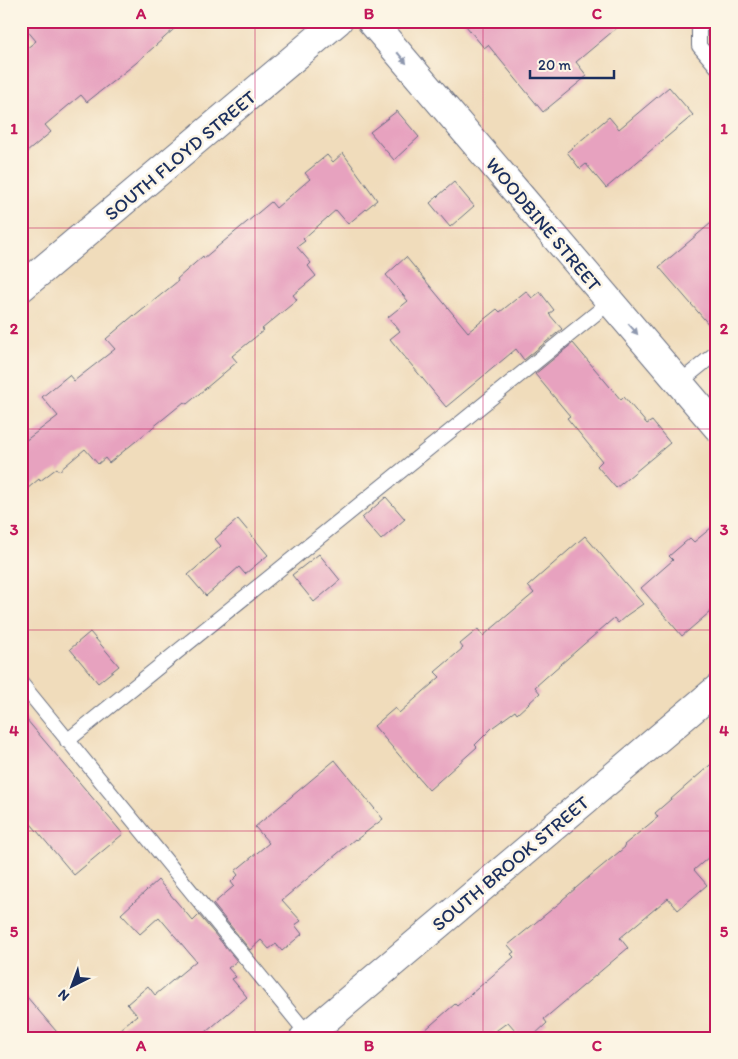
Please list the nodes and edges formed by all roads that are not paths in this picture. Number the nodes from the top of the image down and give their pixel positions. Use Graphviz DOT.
graph roads {
  1 [pos="338,21"];
  2 [pos="371,21"];
  3 [pos="708,21"];
  4 [pos="717,67"];
  5 [pos="21,288"];
  6 [pos="610,302"];
  7 [pos="717,352"];
  8 [pos="679,383"];
  9 [pos="717,427"];
  10 [pos="21,683"];
  11 [pos="717,689"];
  12 [pos="67,741"];
  13 [pos="307,1037"];
  1 -- 5 [label="street, SOUTH FLOYD STREET"];
  2 -- 6 [label="street, WOODBINE STREET, one-way"];
  3 -- 4 [label="lane"];
  6 -- 8 [label="street, WOODBINE STREET, one-way"];
  6 -- 12 [label="lane"];
  7 -- 8 [label="lane"];
  8 -- 9 [label="street, WOODBINE STREET"];
  10 -- 12 [label="lane"];
  11 -- 13 [label="street, SOUTH BROOK STREET"];
  12 -- 13 [label="lane"];
}
